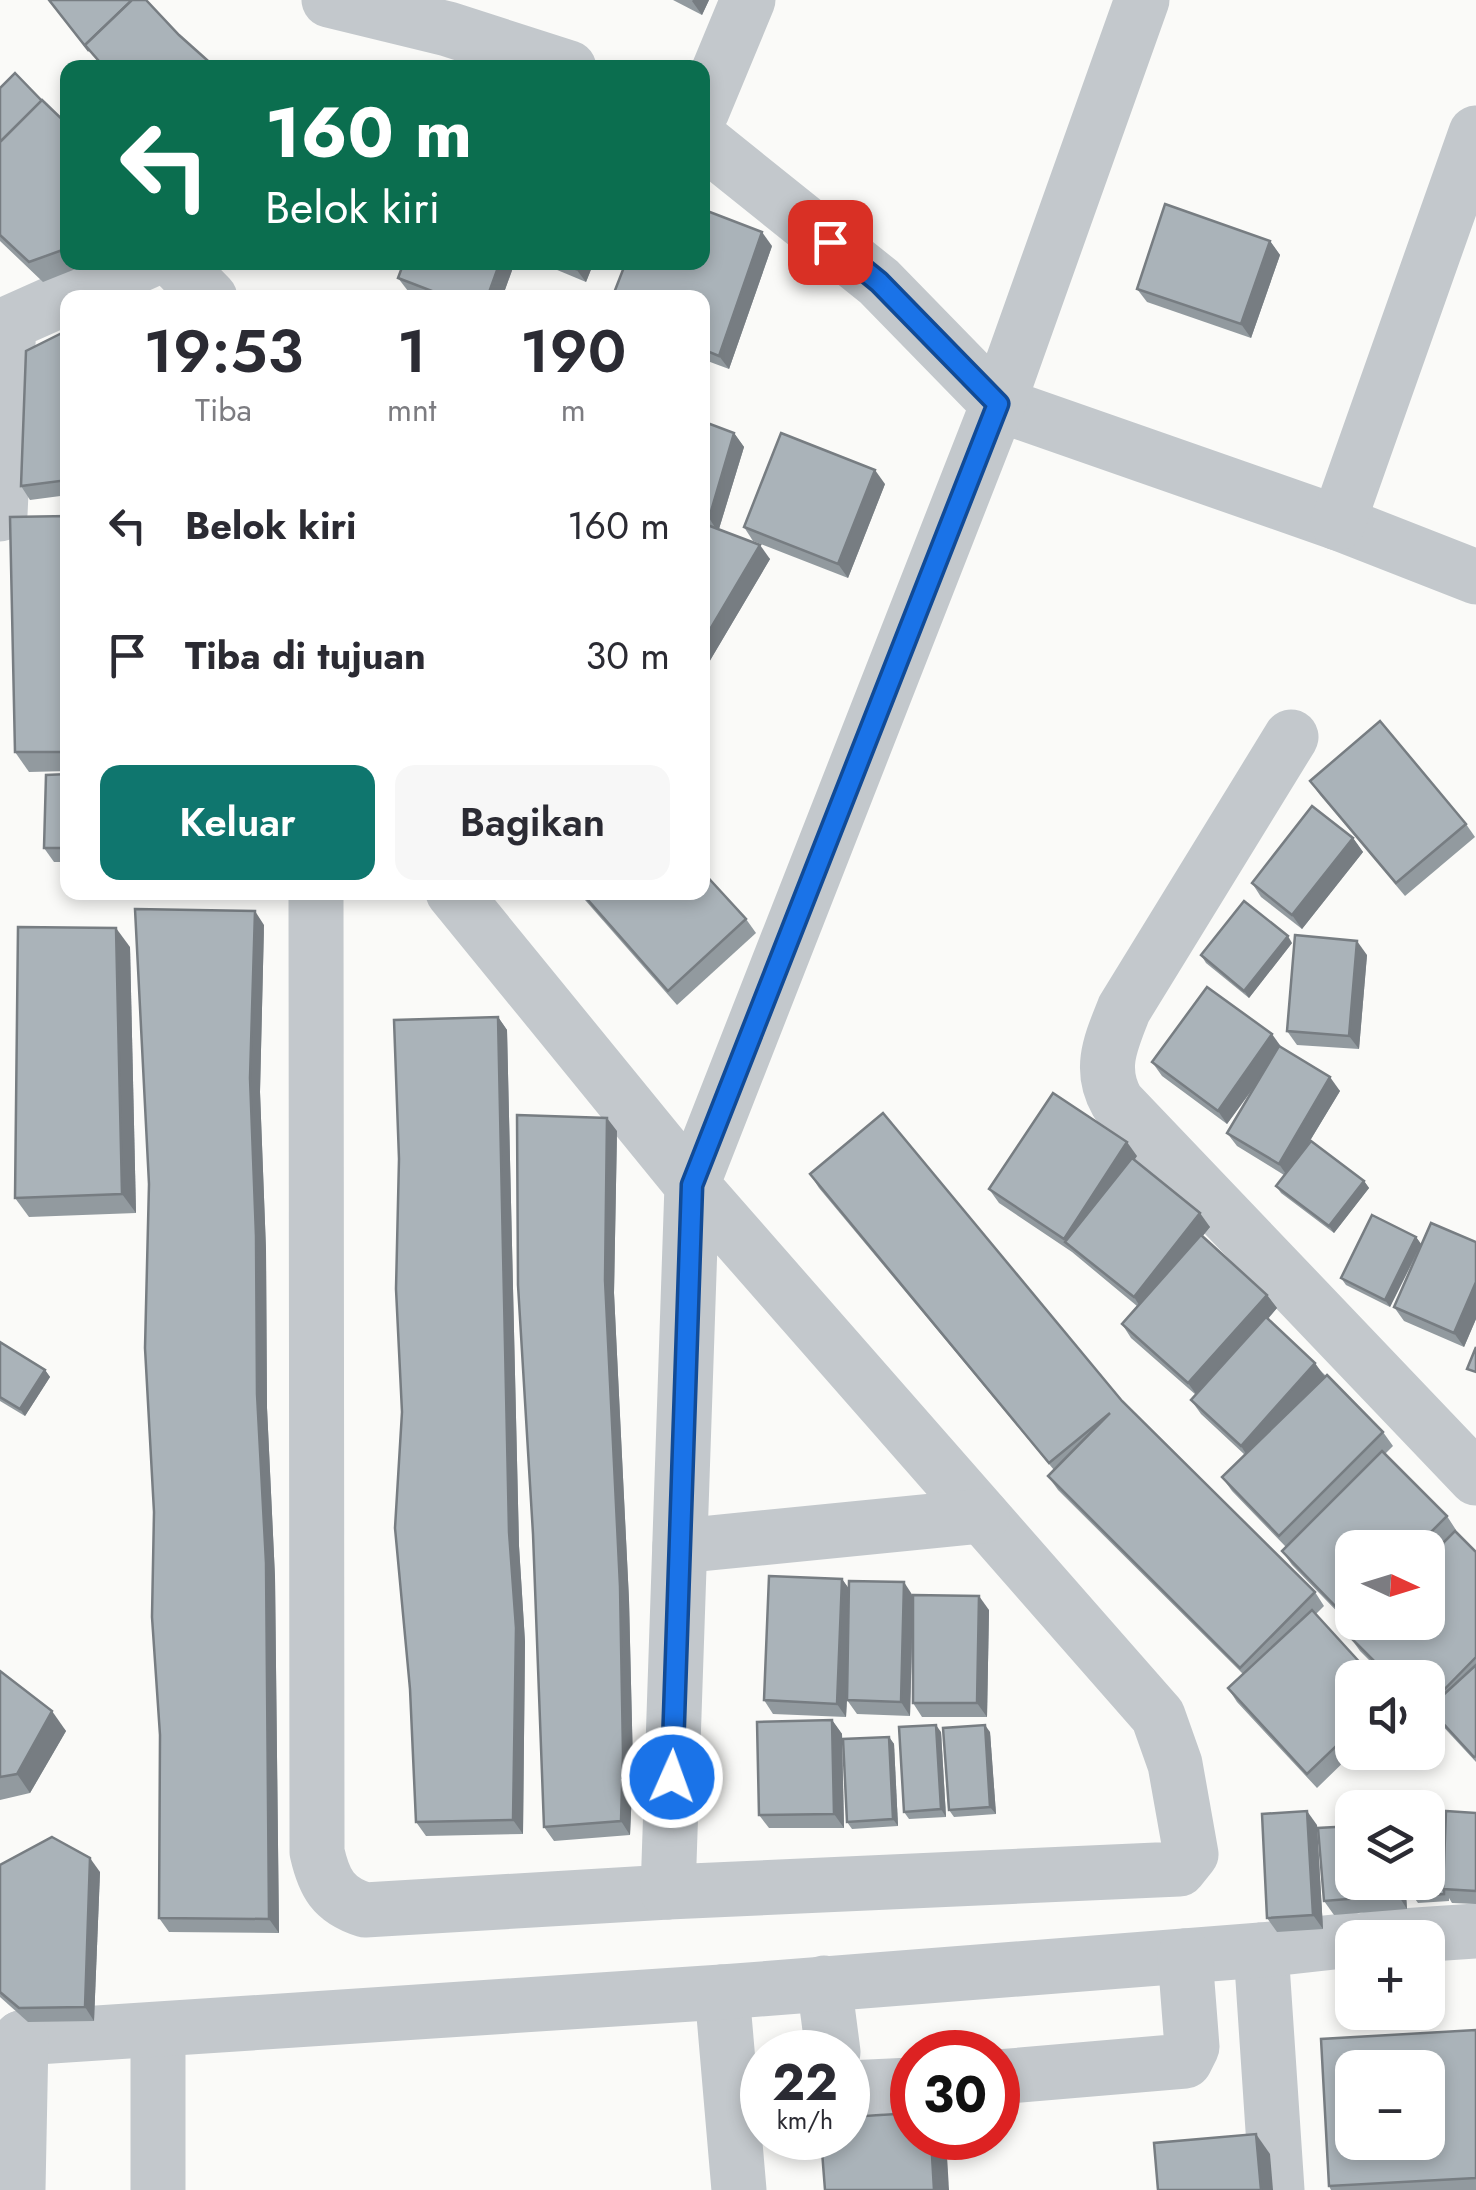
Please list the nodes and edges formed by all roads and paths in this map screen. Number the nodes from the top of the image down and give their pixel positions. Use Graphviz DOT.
graph roads {
  1 [pos="329,0"];
  2 [pos="748,0"];
  3 [pos="1142,0"];
  4 [pos="544,60"];
  5 [pos="710,92"];
  6 [pos="1476,133"];
  7 [pos="710,146"];
  8 [pos="126,270"];
  9 [pos="183,270"];
  10 [pos="77,290"];
  11 [pos="202,290"];
  12 [pos="60,297"];
  13 [pos="5,319"];
  14 [pos="998,404"];
  15 [pos="0,514"];
  16 [pos="1338,523"];
  17 [pos="1476,577"];
  18 [pos="1291,737"];
  19 [pos="316,900"];
  20 [pos="460,900"];
  21 [pos="692,1185"];
  22 [pos="1476,1478"];
  23 [pos="982,1516"];
  24 [pos="680,1546"];
  25 [pos="668,1892"];
  26 [pos="1476,1931"];
  27 [pos="1445,1933"];
  28 [pos="1335,1942"];
  29 [pos="1260,1950"];
  30 [pos="1185,1956"];
  31 [pos="824,1984"];
  32 [pos="722,1992"];
  33 [pos="158,2030"];
  34 [pos="830,2030"];
  35 [pos="11,2032"];
  36 [pos="1020,2076"];
  37 [pos="18,2190"];
  38 [pos="158,2190"];
  39 [pos="739,2190"];
  40 [pos="1277,2190"];
  1 -- 4 [label="street"];
  2 -- 5 [label="street"];
  3 -- 14 [label="street"];
  6 -- 16 [label="street"];
  7 -- 14 [label="street"];
  8 -- 10 [label="street"];
  9 -- 11 [label="street"];
  12 -- 13 [label="street"];
  13 -- 15 [label="street"];
  14 -- 16 [label="street"];
  14 -- 21 [label="street"];
  16 -- 17 [label="street"];
  18 -- 22 [label="street"];
  19 -- 25 [label="street"];
  20 -- 21 [label="street"];
  21 -- 23 [label="street"];
  21 -- 24 [label="street"];
  23 -- 24 [label="street"];
  23 -- 25 [label="street"];
  24 -- 25 [label="street"];
  26 -- 27 [label="street"];
  28 -- 29 [label="street"];
  29 -- 30 [label="street"];
  29 -- 40 [label="street"];
  30 -- 31 [label="street"];
  30 -- 36 [label="street"];
  31 -- 32 [label="street"];
  31 -- 34 [label="street"];
  32 -- 33 [label="street"];
  32 -- 39 [label="street"];
  33 -- 35 [label="street"];
  33 -- 38 [label="street"];
  35 -- 37 [label="street"];
}
